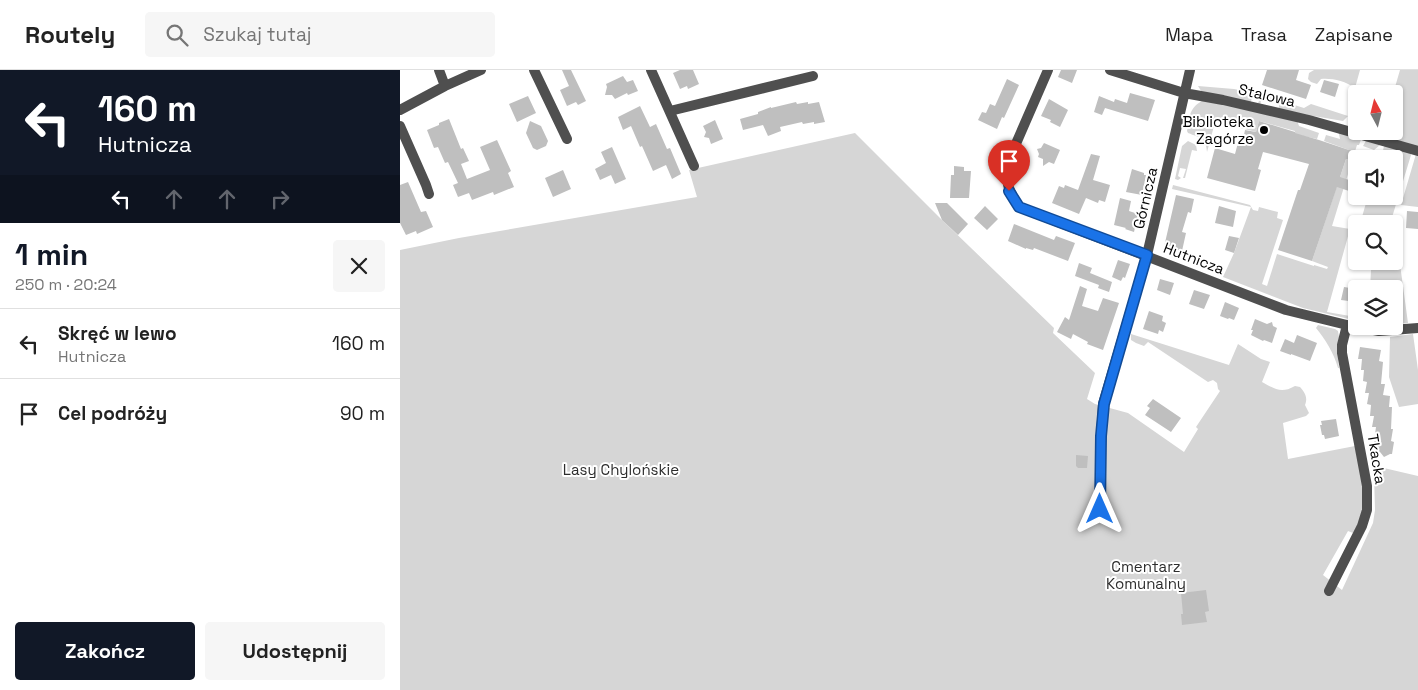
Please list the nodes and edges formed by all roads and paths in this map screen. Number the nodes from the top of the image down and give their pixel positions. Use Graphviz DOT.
graph roads {
  1 [pos="439,70"];
  2 [pos="481,70"];
  3 [pos="534,70"];
  4 [pos="651,70"];
  5 [pos="1048,70"];
  6 [pos="1110,70"];
  7 [pos="1190,70"];
  8 [pos="814,76"];
  9 [pos="445,86"];
  10 [pos="1184,93"];
  11 [pos="400,110"];
  12 [pos="670,111"];
  13 [pos="400,126"];
  14 [pos="567,139"];
  15 [pos="1418,151"];
  16 [pos="694,166"];
  17 [pos="428,194"];
  18 [pos="1147,255"];
  19 [pos="1347,325"];
  20 [pos="1418,328"];
  21 [pos="1100,509"];
  22 [pos="1329,591"];
  1 -- 9 [label="street"];
  2 -- 9 [label="street"];
  3 -- 14 [label="street"];
  4 -- 12 [label="street"];
  5 -- 18 [label="street, Hutnicza"];
  6 -- 10 [label="street, Stalowa"];
  7 -- 10 [label="street, Górnicza"];
  8 -- 12 [label="street"];
  9 -- 11 [label="street"];
  10 -- 15 [label="street, Stalowa"];
  10 -- 18 [label="street, Górnicza"];
  12 -- 16 [label="street"];
  13 -- 17 [label="street"];
  18 -- 19 [label="street, Hutnicza"];
  18 -- 21 [label="street, Górnicza"];
  19 -- 20 [label="street, Hutnicza"];
  19 -- 22 [label="street, Tkacka"];
}
